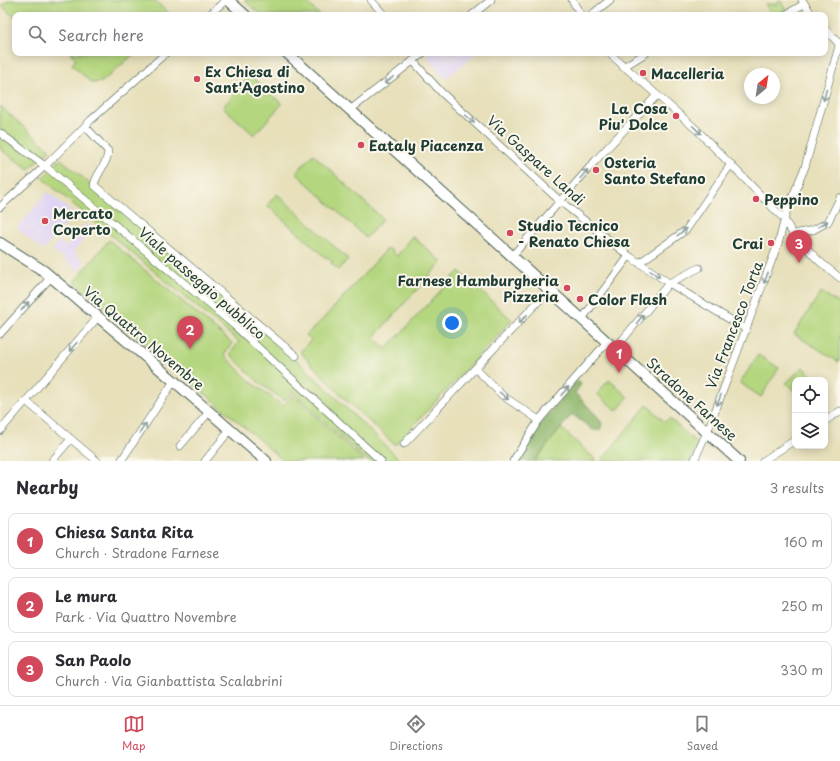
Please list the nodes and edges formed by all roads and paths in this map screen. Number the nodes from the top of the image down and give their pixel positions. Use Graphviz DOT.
graph roads {
  1 [pos="227,0"];
  2 [pos="371,0"];
  3 [pos="491,0"];
  4 [pos="572,0"];
  5 [pos="610,0"];
  6 [pos="803,2"];
  7 [pos="213,12"];
  8 [pos="241,12"];
  9 [pos="381,12"];
  10 [pos="476,12"];
  11 [pos="579,12"];
  12 [pos="595,12"];
  13 [pos="789,12"];
  14 [pos="810,12"];
  15 [pos="828,32"];
  16 [pos="840,44"];
  17 [pos="163,56"];
  18 [pos="290,56"];
  19 [pos="418,56"];
  20 [pos="612,56"];
  21 [pos="641,56"];
  22 [pos="413,61"];
  23 [pos="623,67"];
  24 [pos="657,95"];
  25 [pos="350,110"];
  26 [pos="85,126"];
  27 [pos="0,133"];
  28 [pos="731,164"];
  29 [pos="45,166"];
  30 [pos="840,198"];
  31 [pos="560,201"];
  32 [pos="0,207"];
  33 [pos="784,219"];
  34 [pos="793,234"];
  35 [pos="0,243"];
  36 [pos="512,256"];
  37 [pos="629,256"];
  38 [pos="639,263"];
  39 [pos="699,268"];
  40 [pos="51,277"];
  41 [pos="840,278"];
  42 [pos="669,283"];
  43 [pos="549,290"];
  44 [pos="98,317"];
  45 [pos="582,319"];
  46 [pos="746,329"];
  47 [pos="0,334"];
  48 [pos="607,342"];
  49 [pos="615,349"];
  50 [pos="296,356"];
  51 [pos="476,369"];
  52 [pos="174,381"];
  53 [pos="26,401"];
  54 [pos="840,411"];
  55 [pos="209,412"];
  56 [pos="828,419"];
  57 [pos="539,420"];
  58 [pos="230,430"];
  59 [pos="0,431"];
  60 [pos="707,432"];
  61 [pos="71,439"];
  62 [pos="792,442"];
  63 [pos="404,444"];
  64 [pos="180,446"];
  65 [pos="52,461"];
  66 [pos="97,461"];
  67 [pos="121,461"];
  68 [pos="205,461"];
  69 [pos="266,461"];
  70 [pos="381,461"];
  71 [pos="513,461"];
  72 [pos="694,461"];
  73 [pos="739,461"];
  74 [pos="763,461"];
  1 -- 7 [label="street"];
  1 -- 8 [label="street"];
  2 -- 9 [label="street"];
  3 -- 10 [label="street"];
  4 -- 11 [label="street"];
  5 -- 12 [label="street"];
  6 -- 13 [label="street"];
  6 -- 14 [label="street"];
  15 -- 16 [label="street"];
  16 -- 33 [label="street, Via Francesco Torta, one-way"];
  17 -- 26 [label="street"];
  18 -- 25 [label="street, Stradone Farnese"];
  19 -- 22 [label="street"];
  20 -- 23 [label="street"];
  21 -- 23 [label="street"];
  22 -- 25 [label="street, one-way"];
  22 -- 31 [label="street, Via Gaspare Landi, one-way"];
  23 -- 24 [label="street"];
  24 -- 28 [label="street, one-way"];
  31 -- 24 [label="street, one-way"];
  25 -- 36 [label="street, Stradone Farnese"];
  26 -- 29 [label="street"];
  26 -- 50 [label="street"];
  27 -- 29 [label="street, Viale passeggio pubblico"];
  28 -- 33 [label="street"];
  38 -- 28 [label="street, one-way"];
  29 -- 32 [label="street"];
  29 -- 70 [label="street, Viale passeggio pubblico"];
  34 -- 30 [label="street, one-way"];
  31 -- 36 [label="street"];
  31 -- 37 [label="street, Via Gaspare Landi"];
  33 -- 34 [label="street"];
  33 -- 46 [label="street, Via Francesco Torta, one-way"];
  34 -- 41 [label="street"];
  35 -- 40 [label="street, Via Quattro Novembre"];
  36 -- 43 [label="street, Stradone Farnese"];
  37 -- 38 [label="street, Via Gaspare Landi"];
  37 -- 45 [label="street"];
  38 -- 42 [label="street, Via Gaspare Landi, one-way"];
  39 -- 42 [label="street"];
  40 -- 44 [label="street, Via Quattro Novembre"];
  47 -- 40 [label="street, one-way"];
  42 -- 46 [label="street, Via Gaspare Landi"];
  49 -- 42 [label="street, one-way"];
  43 -- 45 [label="street, Stradone Farnese"];
  43 -- 51 [label="street, one-way"];
  44 -- 52 [label="street, Via Quattro Novembre"];
  44 -- 53 [label="street, one-way"];
  45 -- 48 [label="street, Stradone Farnese"];
  46 -- 60 [label="street, Via Francesco Torta, one-way"];
  48 -- 49 [label="street, Stradone Farnese"];
  57 -- 48 [label="street, one-way"];
  49 -- 60 [label="street, Stradone Farnese"];
  51 -- 57 [label="street, one-way"];
  51 -- 63 [label="street"];
  52 -- 55 [label="street, Via Quattro Novembre"];
  67 -- 52 [label="street, one-way"];
  53 -- 59 [label="street"];
  53 -- 61 [label="street"];
  54 -- 56 [label="street"];
  55 -- 58 [label="street, Via Quattro Novembre"];
  55 -- 64 [label="street"];
  57 -- 71 [label="street"];
  58 -- 68 [label="street"];
  58 -- 69 [label="street, Via Quattro Novembre"];
  60 -- 72 [label="street, Via Francesco Torta"];
  60 -- 73 [label="street, Stradone Farnese"];
  61 -- 65 [label="street"];
  61 -- 66 [label="street"];
  62 -- 74 [label="street"];
}
